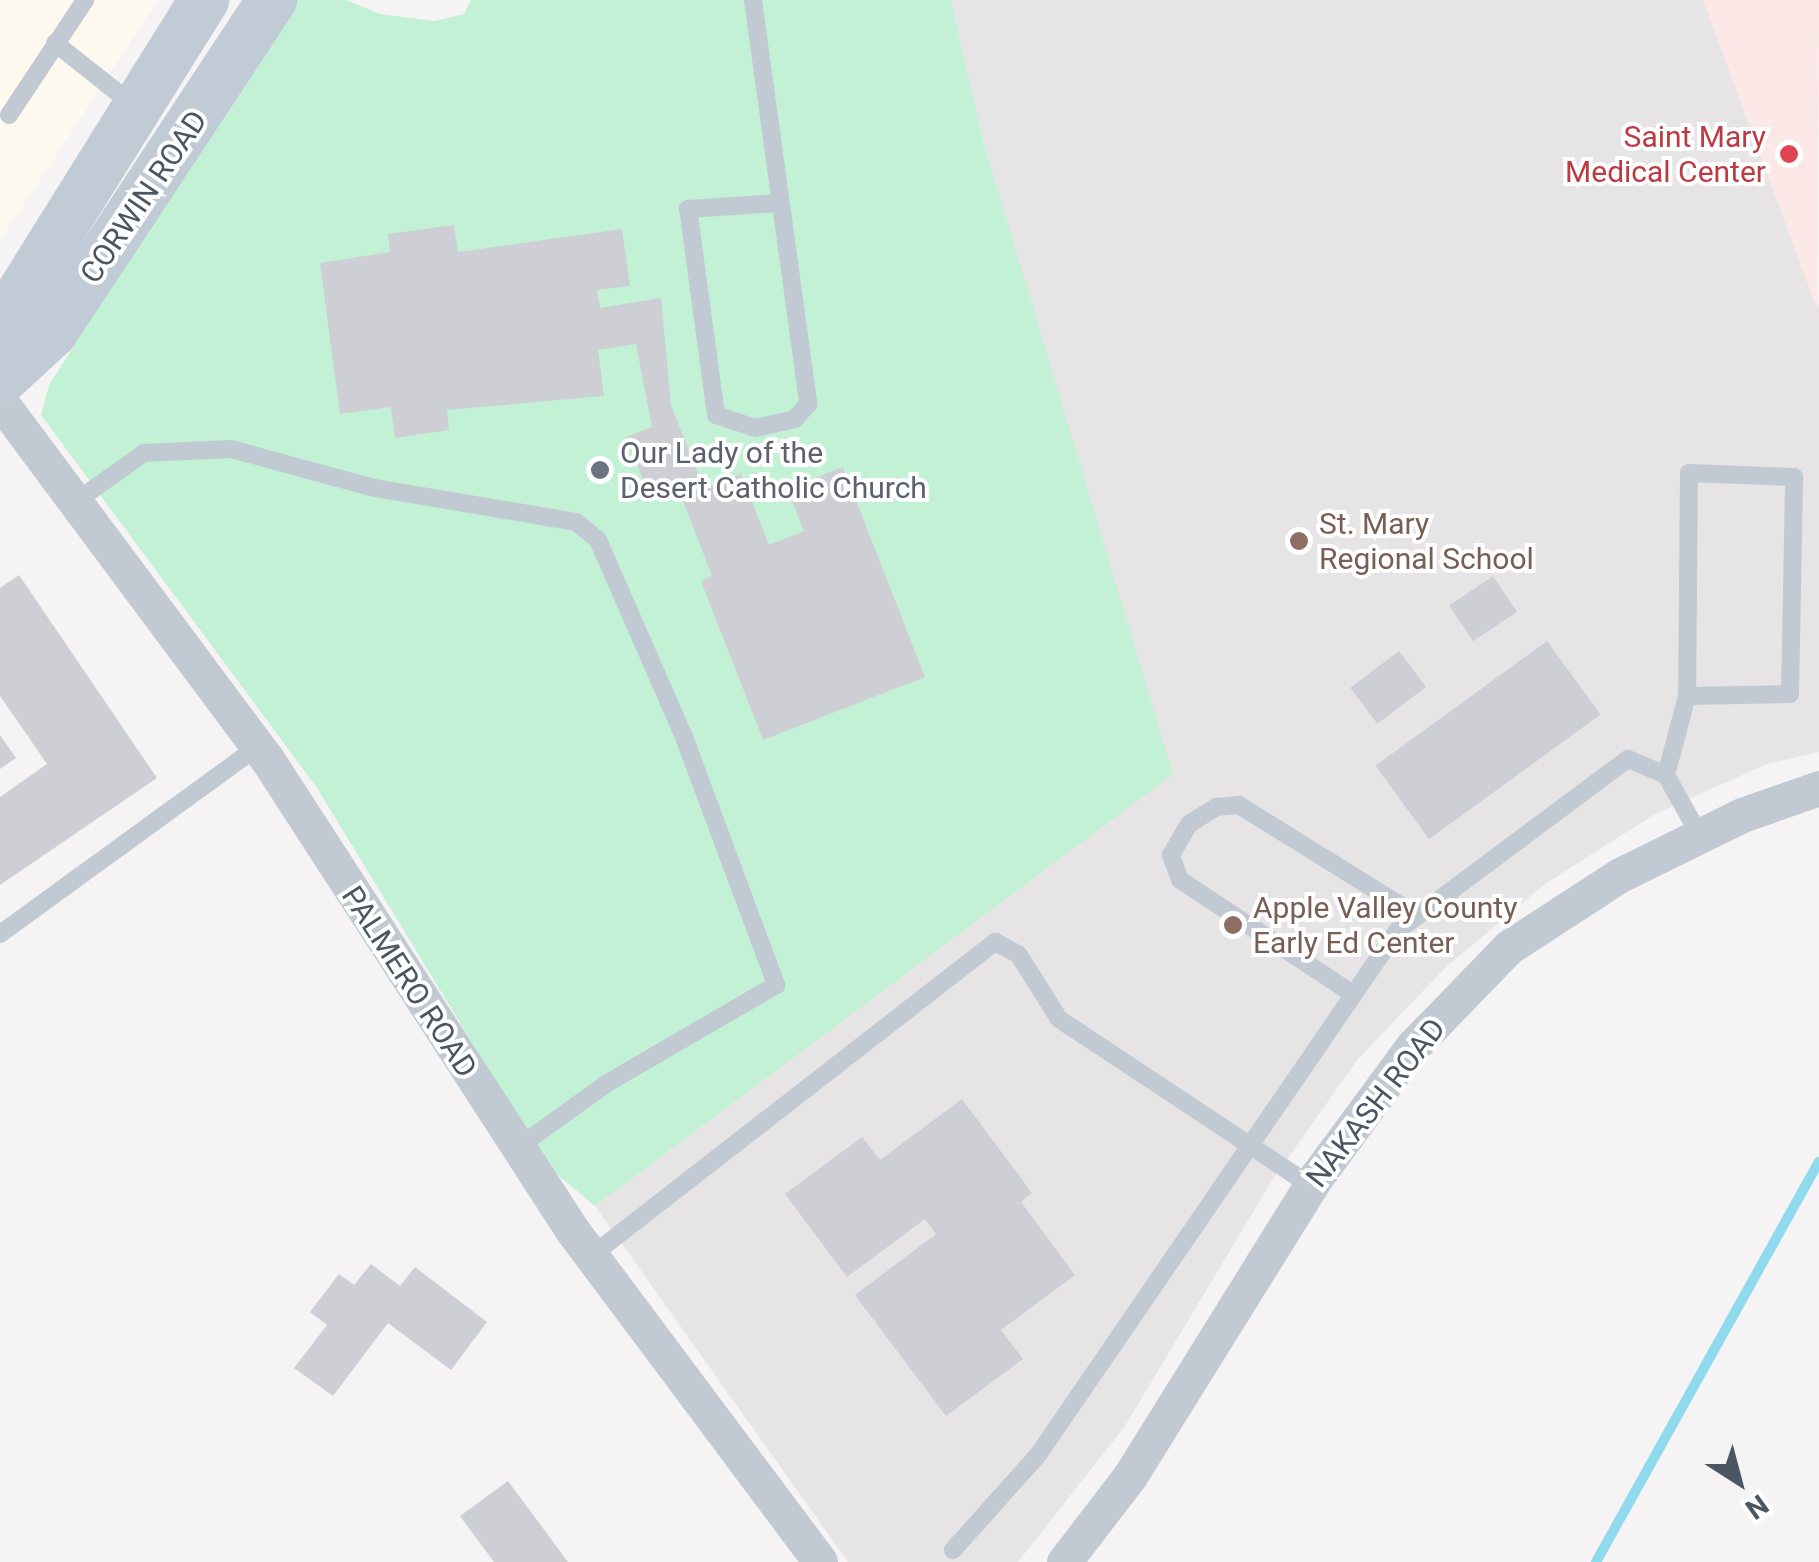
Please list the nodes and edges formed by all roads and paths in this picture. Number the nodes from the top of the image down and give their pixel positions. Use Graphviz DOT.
graph roads {
  1 [pos="85,0"];
  2 [pos="204,0"];
  3 [pos="272,0"];
  4 [pos="753,0"];
  5 [pos="55,43"];
  6 [pos="137,108"];
  7 [pos="8,115"];
  8 [pos="780,203"];
  9 [pos="4,321"];
  10 [pos="0,381"];
  11 [pos="0,400"];
  12 [pos="75,502"];
  13 [pos="1688,696"];
  14 [pos="257,747"];
  15 [pos="1666,775"];
  16 [pos="1819,788"];
  17 [pos="1700,836"];
  18 [pos="1417,916"];
  19 [pos="0,934"];
  20 [pos="1353,994"];
  21 [pos="518,1148"];
  22 [pos="1247,1148"];
  23 [pos="1311,1186"];
  24 [pos="591,1256"];
  25 [pos="953,1550"];
  26 [pos="820,1562"];
  27 [pos="1064,1562"];
  1 -- 5 [label="lane"];
  2 -- 6 [label="main road, CORWIN ROAD"];
  3 -- 10 [label="main road, CORWIN ROAD"];
  4 -- 8 [label="lane"];
  5 -- 6 [label="lane"];
  5 -- 7 [label="lane"];
  6 -- 9 [label="main road, CORWIN ROAD"];
  8 -- 8 [label="lane"];
  11 -- 12 [label="street, PALMERO ROAD"];
  12 -- 14 [label="street, PALMERO ROAD"];
  12 -- 21 [label="lane"];
  13 -- 13 [label="lane"];
  13 -- 15 [label="lane"];
  14 -- 19 [label="lane"];
  14 -- 21 [label="street, PALMERO ROAD"];
  15 -- 17 [label="lane"];
  15 -- 18 [label="lane"];
  16 -- 17 [label="street, NAKASH ROAD"];
  17 -- 23 [label="street, NAKASH ROAD"];
  18 -- 20 [label="lane"];
  18 -- 20 [label="lane"];
  20 -- 22 [label="lane"];
  21 -- 24 [label="street, PALMERO ROAD"];
  22 -- 23 [label="lane"];
  22 -- 24 [label="lane"];
  22 -- 25 [label="lane"];
  23 -- 27 [label="street, NAKASH ROAD"];
  24 -- 26 [label="street, PALMERO ROAD"];
}
